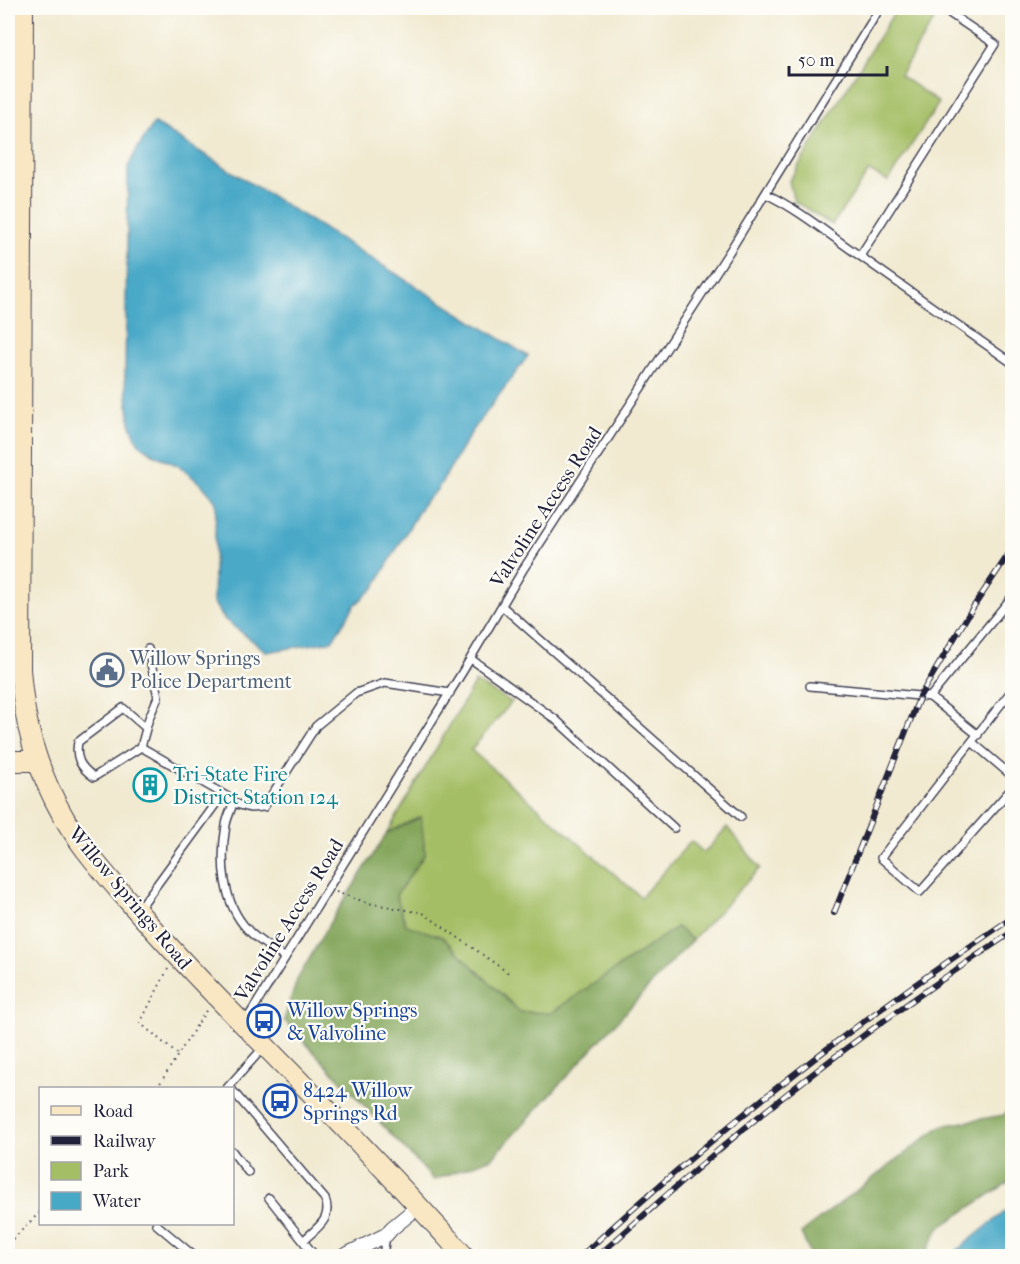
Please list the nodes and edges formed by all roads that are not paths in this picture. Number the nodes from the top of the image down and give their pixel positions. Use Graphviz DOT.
graph roads {
  1 [pos="23,8"];
  2 [pos="880,8"];
  3 [pos="942,8"];
  4 [pos="766,194"];
  5 [pos="860,256"];
  6 [pos="1012,363"];
  7 [pos="1012,597"];
  8 [pos="502,606"];
  9 [pos="148,649"];
  10 [pos="471,658"];
  11 [pos="810,686"];
  12 [pos="1012,690"];
  13 [pos="450,693"];
  14 [pos="930,697"];
  15 [pos="146,728"];
  16 [pos="978,735"];
  17 [pos="972,742"];
  18 [pos="141,747"];
  19 [pos="8,761"];
  20 [pos="37,761"];
  21 [pos="1012,776"];
  22 [pos="1012,788"];
  23 [pos="223,794"];
  24 [pos="233,803"];
  25 [pos="741,817"];
  26 [pos="674,828"];
  27 [pos="138,912"];
  28 [pos="285,957"];
  29 [pos="243,1026"];
  30 [pos="265,1046"];
  31 [pos="231,1087"];
  32 [pos="234,1093"];
  33 [pos="234,1154"];
  34 [pos="248,1172"];
  35 [pos="268,1198"];
  36 [pos="419,1206"];
  37 [pos="157,1225"];
  38 [pos="386,1235"];
  39 [pos="303,1241"];
  40 [pos="194,1257"];
  41 [pos="315,1257"];
  42 [pos="344,1257"];
  43 [pos="383,1257"];
  44 [pos="464,1257"];
  1 -- 20 [label="main road, Willow Springs Road"];
  2 -- 4 [label="lane, Valvoline Access Road"];
  3 -- 5 [label="lane"];
  4 -- 5 [label="lane"];
  4 -- 8 [label="lane, Valvoline Access Road"];
  5 -- 6 [label="lane"];
  7 -- 14 [label="lane"];
  8 -- 10 [label="lane, Valvoline Access Road"];
  8 -- 25 [label="lane"];
  9 -- 15 [label="lane"];
  10 -- 13 [label="lane, Valvoline Access Road"];
  10 -- 26 [label="lane"];
  11 -- 14 [label="lane"];
  12 -- 16 [label="lane"];
  13 -- 24 [label="lane"];
  13 -- 28 [label="lane, Valvoline Access Road"];
  14 -- 16 [label="lane"];
  15 -- 18 [label="lane"];
  15 -- 18 [label="lane"];
  16 -- 17 [label="lane"];
  17 -- 21 [label="lane"];
  17 -- 22 [label="lane"];
  18 -- 23 [label="lane"];
  19 -- 20 [label="main road"];
  20 -- 27 [label="main road, Willow Springs Road"];
  23 -- 24 [label="lane"];
  23 -- 27 [label="lane"];
  24 -- 28 [label="lane"];
  27 -- 29 [label="main road, Willow Springs Road"];
  28 -- 29 [label="lane, Valvoline Access Road"];
  29 -- 30 [label="main road, Willow Springs Road"];
  30 -- 31 [label="lane"];
  30 -- 36 [label="main road, Willow Springs Road"];
  32 -- 39 [label="lane"];
  33 -- 34 [label="lane"];
  35 -- 39 [label="lane"];
  36 -- 38 [label="street"];
  36 -- 44 [label="main road, Willow Springs Road"];
  37 -- 40 [label="lane"];
  38 -- 42 [label="street"];
  38 -- 43 [label="lane"];
  39 -- 41 [label="lane"];
}
